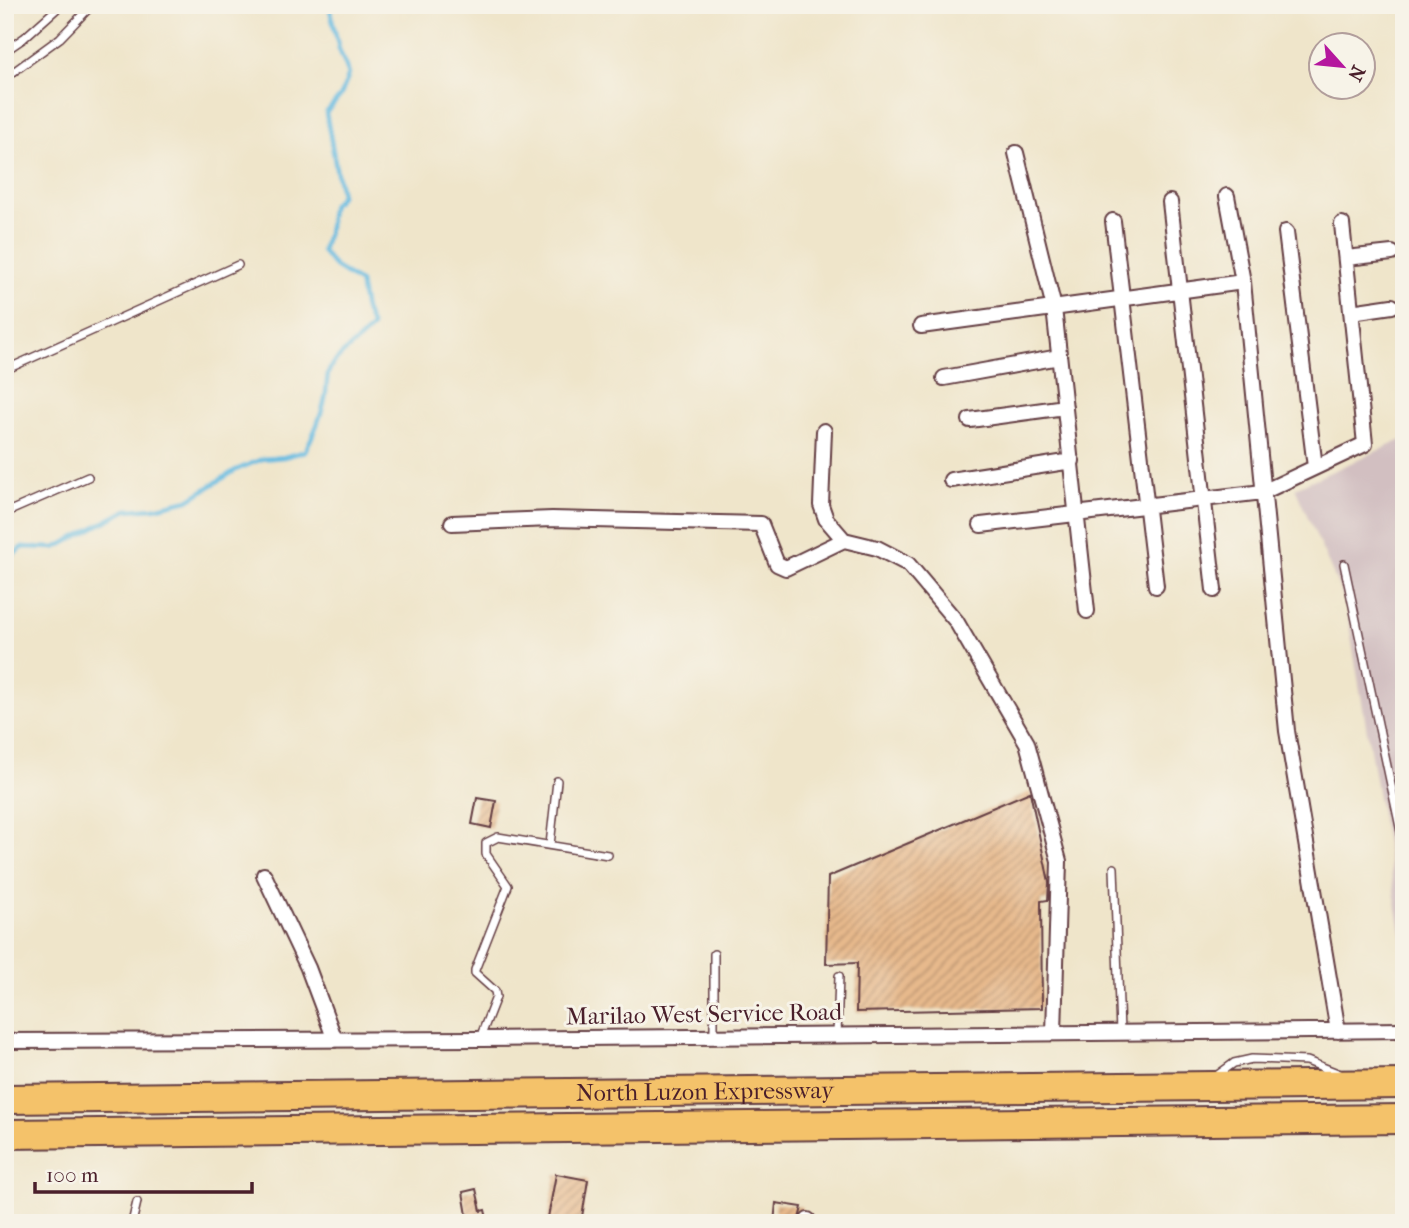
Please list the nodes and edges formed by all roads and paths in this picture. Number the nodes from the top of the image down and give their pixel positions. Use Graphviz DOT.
graph roads {
  1 [pos="61,5"];
  2 [pos="92,5"];
  3 [pos="5,51"];
  4 [pos="5,78"];
  5 [pos="1016,153"];
  6 [pos="1227,196"];
  7 [pos="1170,202"];
  8 [pos="1113,221"];
  9 [pos="1342,224"];
  10 [pos="1286,232"];
  11 [pos="1392,253"];
  12 [pos="1346,258"];
  13 [pos="238,265"];
  14 [pos="1242,282"];
  15 [pos="1179,290"];
  16 [pos="1123,298"];
  17 [pos="1392,306"];
  18 [pos="1054,308"];
  19 [pos="1351,312"];
  20 [pos="921,326"];
  21 [pos="1059,357"];
  22 [pos="5,370"];
  23 [pos="944,378"];
  24 [pos="1065,407"];
  25 [pos="970,421"];
  26 [pos="824,431"];
  27 [pos="1072,461"];
  28 [pos="1315,467"];
  29 [pos="88,477"];
  30 [pos="951,480"];
  31 [pos="1263,492"];
  32 [pos="1203,500"];
  33 [pos="1147,507"];
  34 [pos="5,513"];
  35 [pos="1078,514"];
  36 [pos="452,523"];
  37 [pos="981,525"];
  38 [pos="844,540"];
  39 [pos="1344,564"];
  40 [pos="1156,586"];
  41 [pos="1214,590"];
  42 [pos="1087,611"];
  43 [pos="557,781"];
  44 [pos="550,845"];
  45 [pos="1404,846"];
  46 [pos="608,855"];
  47 [pos="1114,868"];
  48 [pos="264,875"];
  49 [pos="714,954"];
  50 [pos="839,976"];
  51 [pos="1404,1030"];
  52 [pos="1338,1031"];
  53 [pos="1054,1033"];
  54 [pos="1120,1033"];
  55 [pos="836,1036"];
  56 [pos="713,1037"];
  57 [pos="480,1039"];
  58 [pos="335,1040"];
  59 [pos="5,1041"];
  60 [pos="1404,1084"];
  61 [pos="5,1099"];
  62 [pos="1404,1119"];
  63 [pos="5,1134"];
  64 [pos="136,1202"];
  65 [pos="132,1223"];
  1 -- 3 [label="lane"];
  2 -- 4 [label="lane"];
  5 -- 18 [label="street"];
  6 -- 14 [label="street"];
  7 -- 15 [label="street"];
  8 -- 16 [label="street"];
  9 -- 12 [label="street"];
  10 -- 28 [label="street"];
  11 -- 12 [label="street"];
  12 -- 19 [label="street"];
  13 -- 22 [label="lane"];
  14 -- 15 [label="street"];
  14 -- 31 [label="street"];
  15 -- 16 [label="street"];
  15 -- 32 [label="street"];
  16 -- 18 [label="street"];
  16 -- 33 [label="street"];
  17 -- 19 [label="street"];
  18 -- 20 [label="street"];
  18 -- 21 [label="street"];
  19 -- 28 [label="street"];
  21 -- 23 [label="street"];
  21 -- 24 [label="street"];
  24 -- 25 [label="street"];
  24 -- 27 [label="street"];
  26 -- 38 [label="street"];
  27 -- 30 [label="street"];
  27 -- 35 [label="street"];
  28 -- 31 [label="street"];
  29 -- 34 [label="lane"];
  31 -- 32 [label="street"];
  31 -- 52 [label="street"];
  32 -- 33 [label="street"];
  32 -- 41 [label="street"];
  33 -- 35 [label="street"];
  33 -- 40 [label="street"];
  35 -- 37 [label="street"];
  35 -- 42 [label="street"];
  36 -- 38 [label="street"];
  38 -- 53 [label="street"];
  39 -- 45 [label="lane"];
  43 -- 44 [label="lane"];
  44 -- 46 [label="lane"];
  44 -- 57 [label="lane"];
  47 -- 54 [label="lane"];
  48 -- 58 [label="street"];
  49 -- 56 [label="lane"];
  50 -- 55 [label="lane"];
  51 -- 52 [label="street, Marilao West Service Road"];
  52 -- 54 [label="street, Marilao West Service Road"];
  53 -- 54 [label="street, Marilao West Service Road"];
  53 -- 55 [label="street, Marilao West Service Road"];
  55 -- 56 [label="street, Marilao West Service Road"];
  56 -- 57 [label="street, Marilao West Service Road"];
  57 -- 58 [label="street, Marilao West Service Road"];
  58 -- 59 [label="street, Marilao West Service Road"];
  60 -- 61 [label="highway, North Luzon Expressway"];
  62 -- 63 [label="highway, North Luzon Expressway"];
  64 -- 65 [label="lane"];
}
